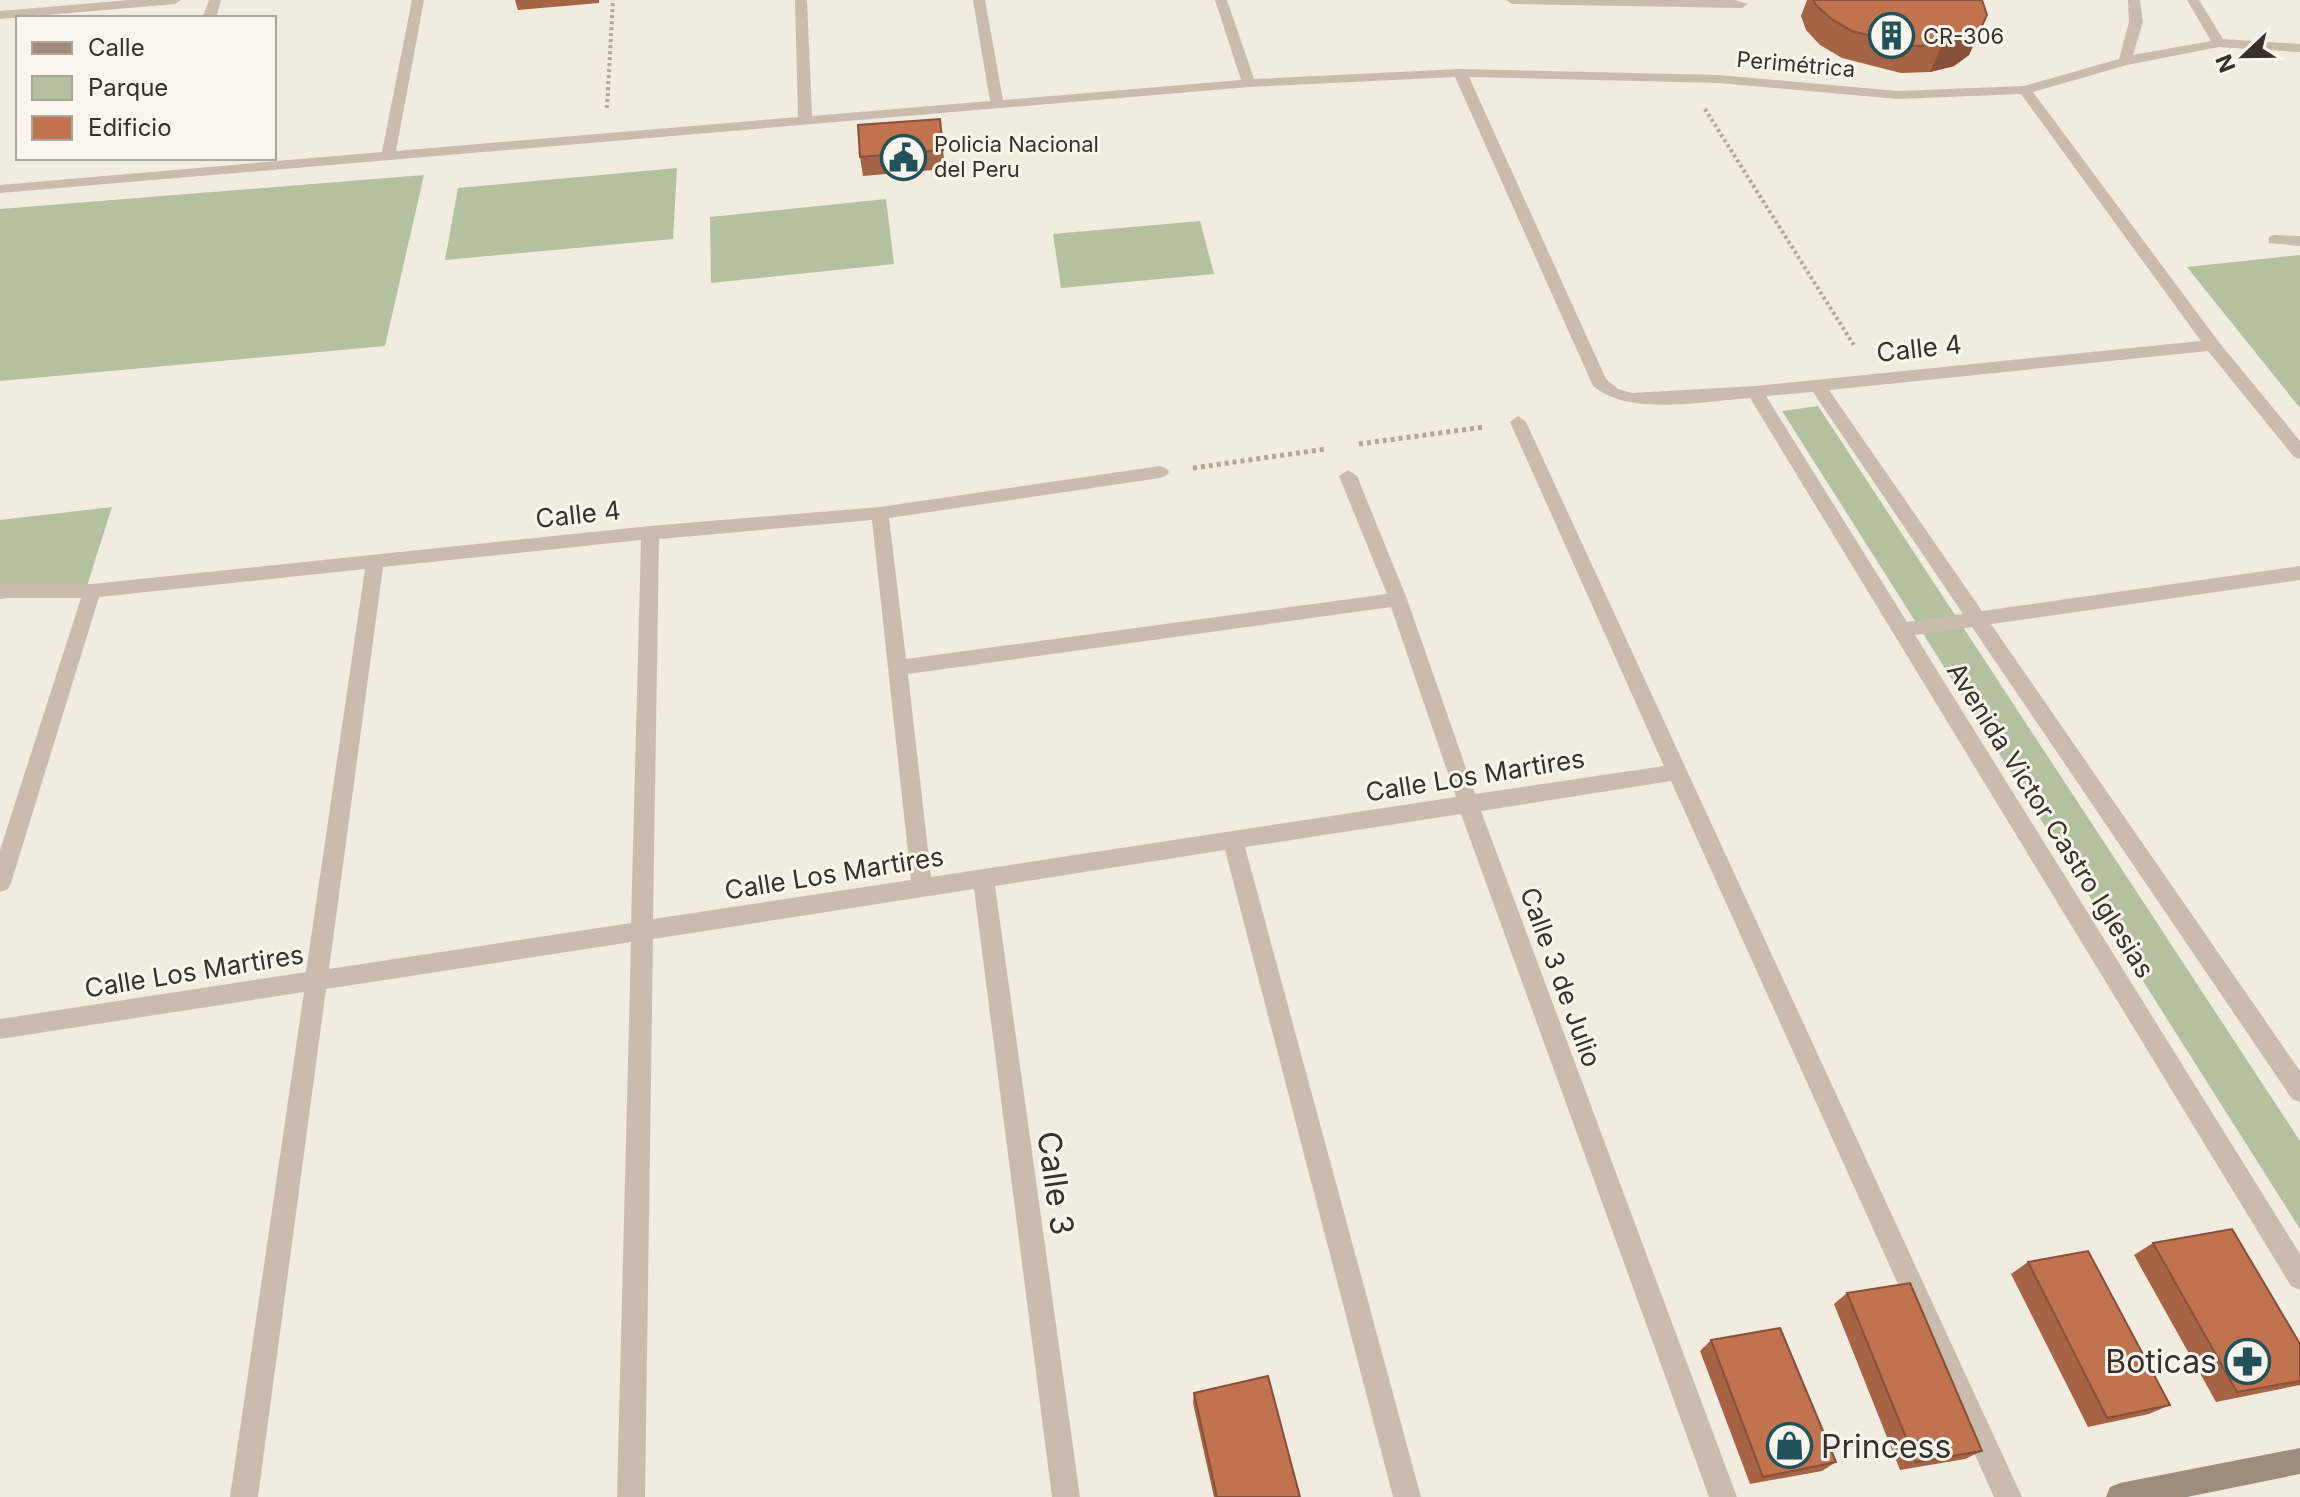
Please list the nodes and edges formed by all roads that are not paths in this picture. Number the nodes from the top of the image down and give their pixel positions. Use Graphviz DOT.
graph roads {
  1 [pos="175,0"];
  2 [pos="418,0"];
  3 [pos="801,0"];
  4 [pos="979,0"];
  5 [pos="1221,0"];
  6 [pos="1512,0"];
  7 [pos="2134,0"];
  8 [pos="2193,0"];
  9 [pos="108,3"];
  10 [pos="1742,4"];
  11 [pos="0,15"];
  12 [pos="2219,43"];
  13 [pos="2300,48"];
  14 [pos="2125,61"];
  15 [pos="1460,73"];
  16 [pos="1249,83"];
  17 [pos="2025,90"];
  18 [pos="997,103"];
  19 [pos="805,120"];
  20 [pos="388,156"];
  21 [pos="162,160"];
  22 [pos="157,176"];
  23 [pos="0,189"];
  24 [pos="2274,240"];
  25 [pos="2300,241"];
  26 [pos="2212,345"];
  27 [pos="1816,384"];
  28 [pos="1755,392"];
  29 [pos="1518,422"];
  30 [pos="2300,453"];
  31 [pos="1160,472"];
  32 [pos="1348,476"];
  33 [pos="880,513"];
  34 [pos="650,533"];
  35 [pos="375,562"];
  36 [pos="2300,573"];
  37 [pos="0,591"];
  38 [pos="92,591"];
  39 [pos="1398,599"];
  40 [pos="1979,619"];
  41 [pos="1902,630"];
  42 [pos="896,668"];
  43 [pos="1677,772"];
  44 [pos="1468,804"];
  45 [pos="1233,840"];
  46 [pos="983,878"];
  47 [pos="0,883"];
  48 [pos="922,887"];
  49 [pos="643,930"];
  50 [pos="317,980"];
  51 [pos="0,1029"];
  52 [pos="2300,1091"];
  53 [pos="2300,1277"];
  54 [pos="2300,1461"];
  55 [pos="244,1497"];
  56 [pos="631,1497"];
  57 [pos="1066,1497"];
  58 [pos="1407,1497"];
  59 [pos="1723,1497"];
  60 [pos="2008,1497"];
  61 [pos="2120,1497"];
  1 -- 9 [label="street"];
  2 -- 20 [label="street"];
  3 -- 19 [label="street"];
  4 -- 18 [label="street"];
  5 -- 16 [label="street"];
  6 -- 10 [label="street"];
  7 -- 14 [label="street"];
  8 -- 12 [label="street"];
  9 -- 11 [label="street"];
  12 -- 13 [label="street, Perimétrica"];
  12 -- 14 [label="street, Perimétrica"];
  14 -- 17 [label="street, Perimétrica"];
  15 -- 16 [label="street, Perimétrica"];
  15 -- 17 [label="street, Perimétrica"];
  15 -- 28 [label="street, Calle 4"];
  16 -- 18 [label="street, Perimétrica"];
  17 -- 26 [label="street"];
  18 -- 19 [label="street, Perimétrica"];
  19 -- 20 [label="street, Perimétrica"];
  20 -- 22 [label="street, Perimétrica"];
  21 -- 22 [label="street"];
  22 -- 23 [label="street, Perimétrica"];
  24 -- 25 [label="street"];
  26 -- 27 [label="street, Calle 4"];
  26 -- 30 [label="street"];
  27 -- 28 [label="street, Calle 4"];
  27 -- 40 [label="street, Avenida Victor Castro Iglesias"];
  28 -- 41 [label="street, Avenida Victor Castro Iglesias"];
  29 -- 43 [label="street"];
  31 -- 33 [label="street, Calle 4"];
  32 -- 39 [label="street, Calle 3 de Julio"];
  33 -- 34 [label="street, Calle 4"];
  33 -- 42 [label="street"];
  34 -- 35 [label="street, Calle 4"];
  34 -- 49 [label="street"];
  35 -- 38 [label="street, Calle 4"];
  35 -- 50 [label="street"];
  36 -- 40 [label="street"];
  37 -- 38 [label="street, Calle 4"];
  38 -- 47 [label="street"];
  39 -- 42 [label="street"];
  39 -- 44 [label="street, Calle 3 de Julio"];
  40 -- 41 [label="street"];
  40 -- 52 [label="street, Avenida Victor Castro Iglesias"];
  41 -- 53 [label="street, Avenida Victor Castro Iglesias"];
  42 -- 48 [label="street"];
  43 -- 44 [label="street, Calle Los Martires"];
  43 -- 60 [label="street"];
  44 -- 45 [label="street, Calle Los Martires"];
  44 -- 59 [label="street, Calle 3 de Julio"];
  45 -- 46 [label="street, Calle Los Martires"];
  45 -- 58 [label="street"];
  46 -- 48 [label="street, Calle Los Martires"];
  46 -- 57 [label="street, Calle 3"];
  48 -- 49 [label="street, Calle Los Martires"];
  49 -- 50 [label="street, Calle Los Martires"];
  49 -- 56 [label="street"];
  50 -- 51 [label="street, Calle Los Martires"];
  50 -- 55 [label="street"];
  54 -- 61 [label="main road"];
}
